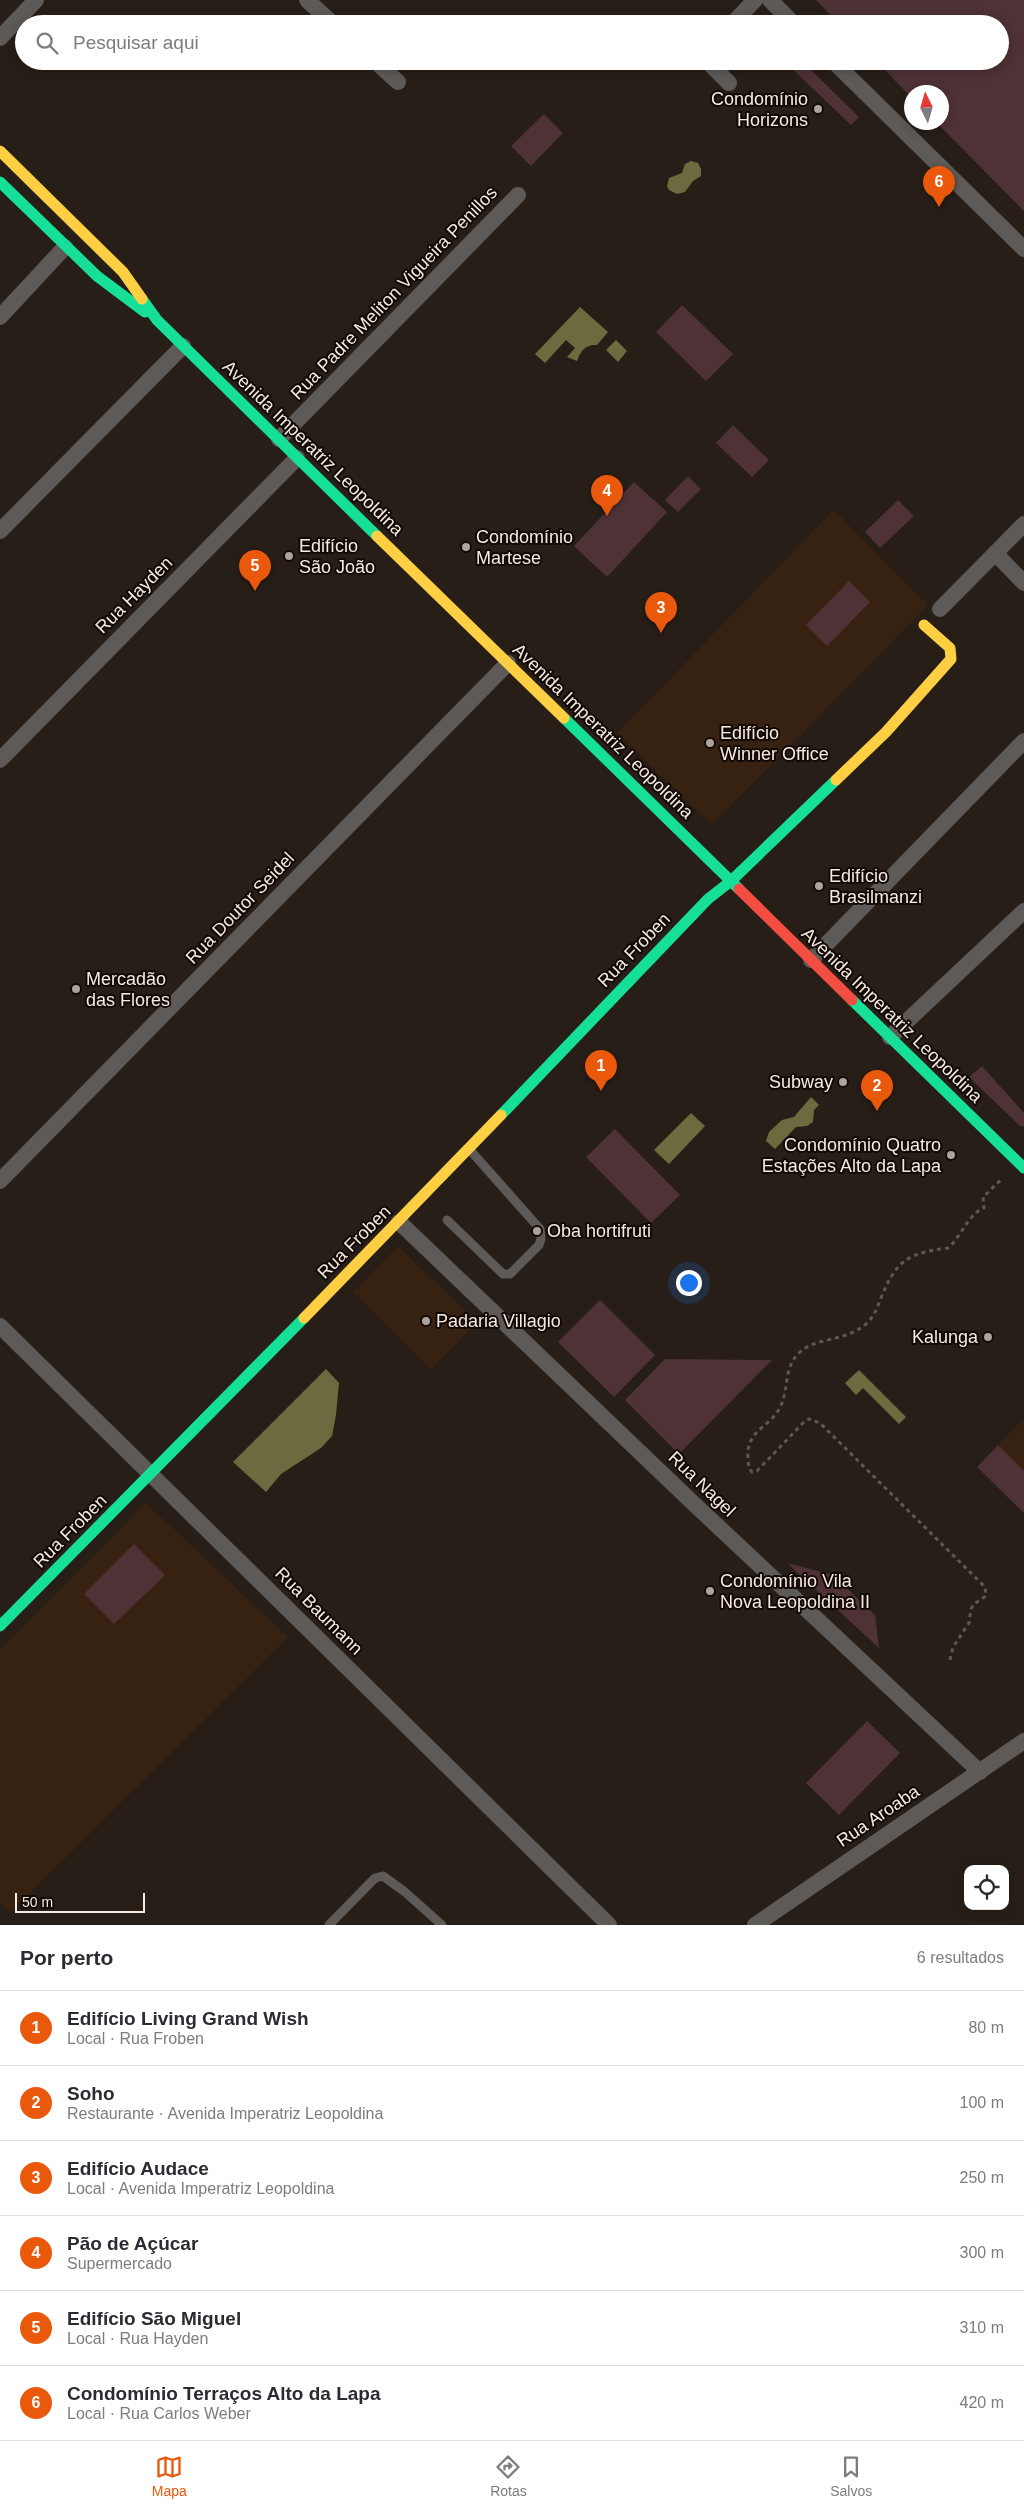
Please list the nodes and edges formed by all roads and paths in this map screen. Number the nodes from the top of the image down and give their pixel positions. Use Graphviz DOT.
graph roads {
  1 [pos="36,0"];
  2 [pos="307,0"];
  3 [pos="755,0"];
  4 [pos="770,0"];
  5 [pos="22,15"];
  6 [pos="323,15"];
  7 [pos="741,15"];
  8 [pos="785,15"];
  9 [pos="15,22"];
  10 [pos="0,38"];
  11 [pos="385,70"];
  12 [pos="716,70"];
  13 [pos="842,70"];
  14 [pos="398,82"];
  15 [pos="729,83"];
  16 [pos="0,151"];
  17 [pos="0,182"];
  18 [pos="518,195"];
  19 [pos="65,247"];
  20 [pos="1024,249"];
  21 [pos="0,317"];
  22 [pos="157,320"];
  23 [pos="183,346"];
  24 [pos="279,439"];
  25 [pos="296,458"];
  26 [pos="1024,524"];
  27 [pos="0,531"];
  28 [pos="995,553"];
  29 [pos="1024,583"];
  30 [pos="940,609"];
  31 [pos="924,625"];
  32 [pos="508,663"];
  33 [pos="1024,741"];
  34 [pos="0,760"];
  35 [pos="731,881"];
  36 [pos="1024,911"];
  37 [pos="811,960"];
  38 [pos="890,1037"];
  39 [pos="468,1148"];
  40 [pos="1024,1168"];
  41 [pos="1003,1178"];
  42 [pos="0,1181"];
  43 [pos="447,1220"];
  44 [pos="399,1222"];
  45 [pos="0,1326"];
  46 [pos="150,1474"];
  47 [pos="0,1626"];
  48 [pos="950,1660"];
  49 [pos="1024,1741"];
  50 [pos="980,1772"];
  51 [pos="329,1925"];
  52 [pos="442,1925"];
  53 [pos="609,1925"];
  54 [pos="755,1925"];
  1 -- 5 [label="street"];
  2 -- 6 [label="street"];
  3 -- 7 [label="street"];
  4 -- 8 [label="street"];
  9 -- 10 [label="street"];
  11 -- 14 [label="street"];
  12 -- 15 [label="street"];
  13 -- 20 [label="street"];
  16 -- 22 [label="main road, Avenida Imperatriz Leopoldina"];
  17 -- 19 [label="main road, Avenida Imperatriz Leopoldina"];
  18 -- 24 [label="street, Rua Padre Meliton Vigueira Penillos"];
  19 -- 21 [label="street"];
  19 -- 22 [label="main road, Avenida Imperatriz Leopoldina"];
  22 -- 23 [label="main road, Avenida Imperatriz Leopoldina"];
  23 -- 24 [label="main road, Avenida Imperatriz Leopoldina"];
  23 -- 27 [label="street"];
  24 -- 25 [label="main road, Avenida Imperatriz Leopoldina"];
  25 -- 32 [label="main road, Avenida Imperatriz Leopoldina"];
  25 -- 34 [label="street, Rua Hayden"];
  26 -- 28 [label="street"];
  28 -- 29 [label="street"];
  28 -- 30 [label="street"];
  31 -- 35 [label="main road, Rua Froben"];
  32 -- 35 [label="main road, Avenida Imperatriz Leopoldina"];
  32 -- 42 [label="street, Rua Doutor Seidel"];
  33 -- 37 [label="street"];
  35 -- 37 [label="main road, Avenida Imperatriz Leopoldina"];
  35 -- 39 [label="main road, Rua Froben"];
  36 -- 38 [label="street"];
  37 -- 38 [label="main road, Avenida Imperatriz Leopoldina"];
  38 -- 40 [label="main road, Avenida Imperatriz Leopoldina"];
  39 -- 43 [label="lane"];
  39 -- 44 [label="main road, Rua Froben"];
  41 -- 48 [label="path"];
  44 -- 46 [label="main road, Rua Froben"];
  44 -- 50 [label="street, Rua Nagel"];
  45 -- 46 [label="street, Rua Baumann"];
  46 -- 47 [label="main road, Rua Froben"];
  46 -- 53 [label="street, Rua Baumann"];
  49 -- 50 [label="street, Rua Aroaba"];
  50 -- 54 [label="street, Rua Aroaba"];
  51 -- 52 [label="lane"];
}
